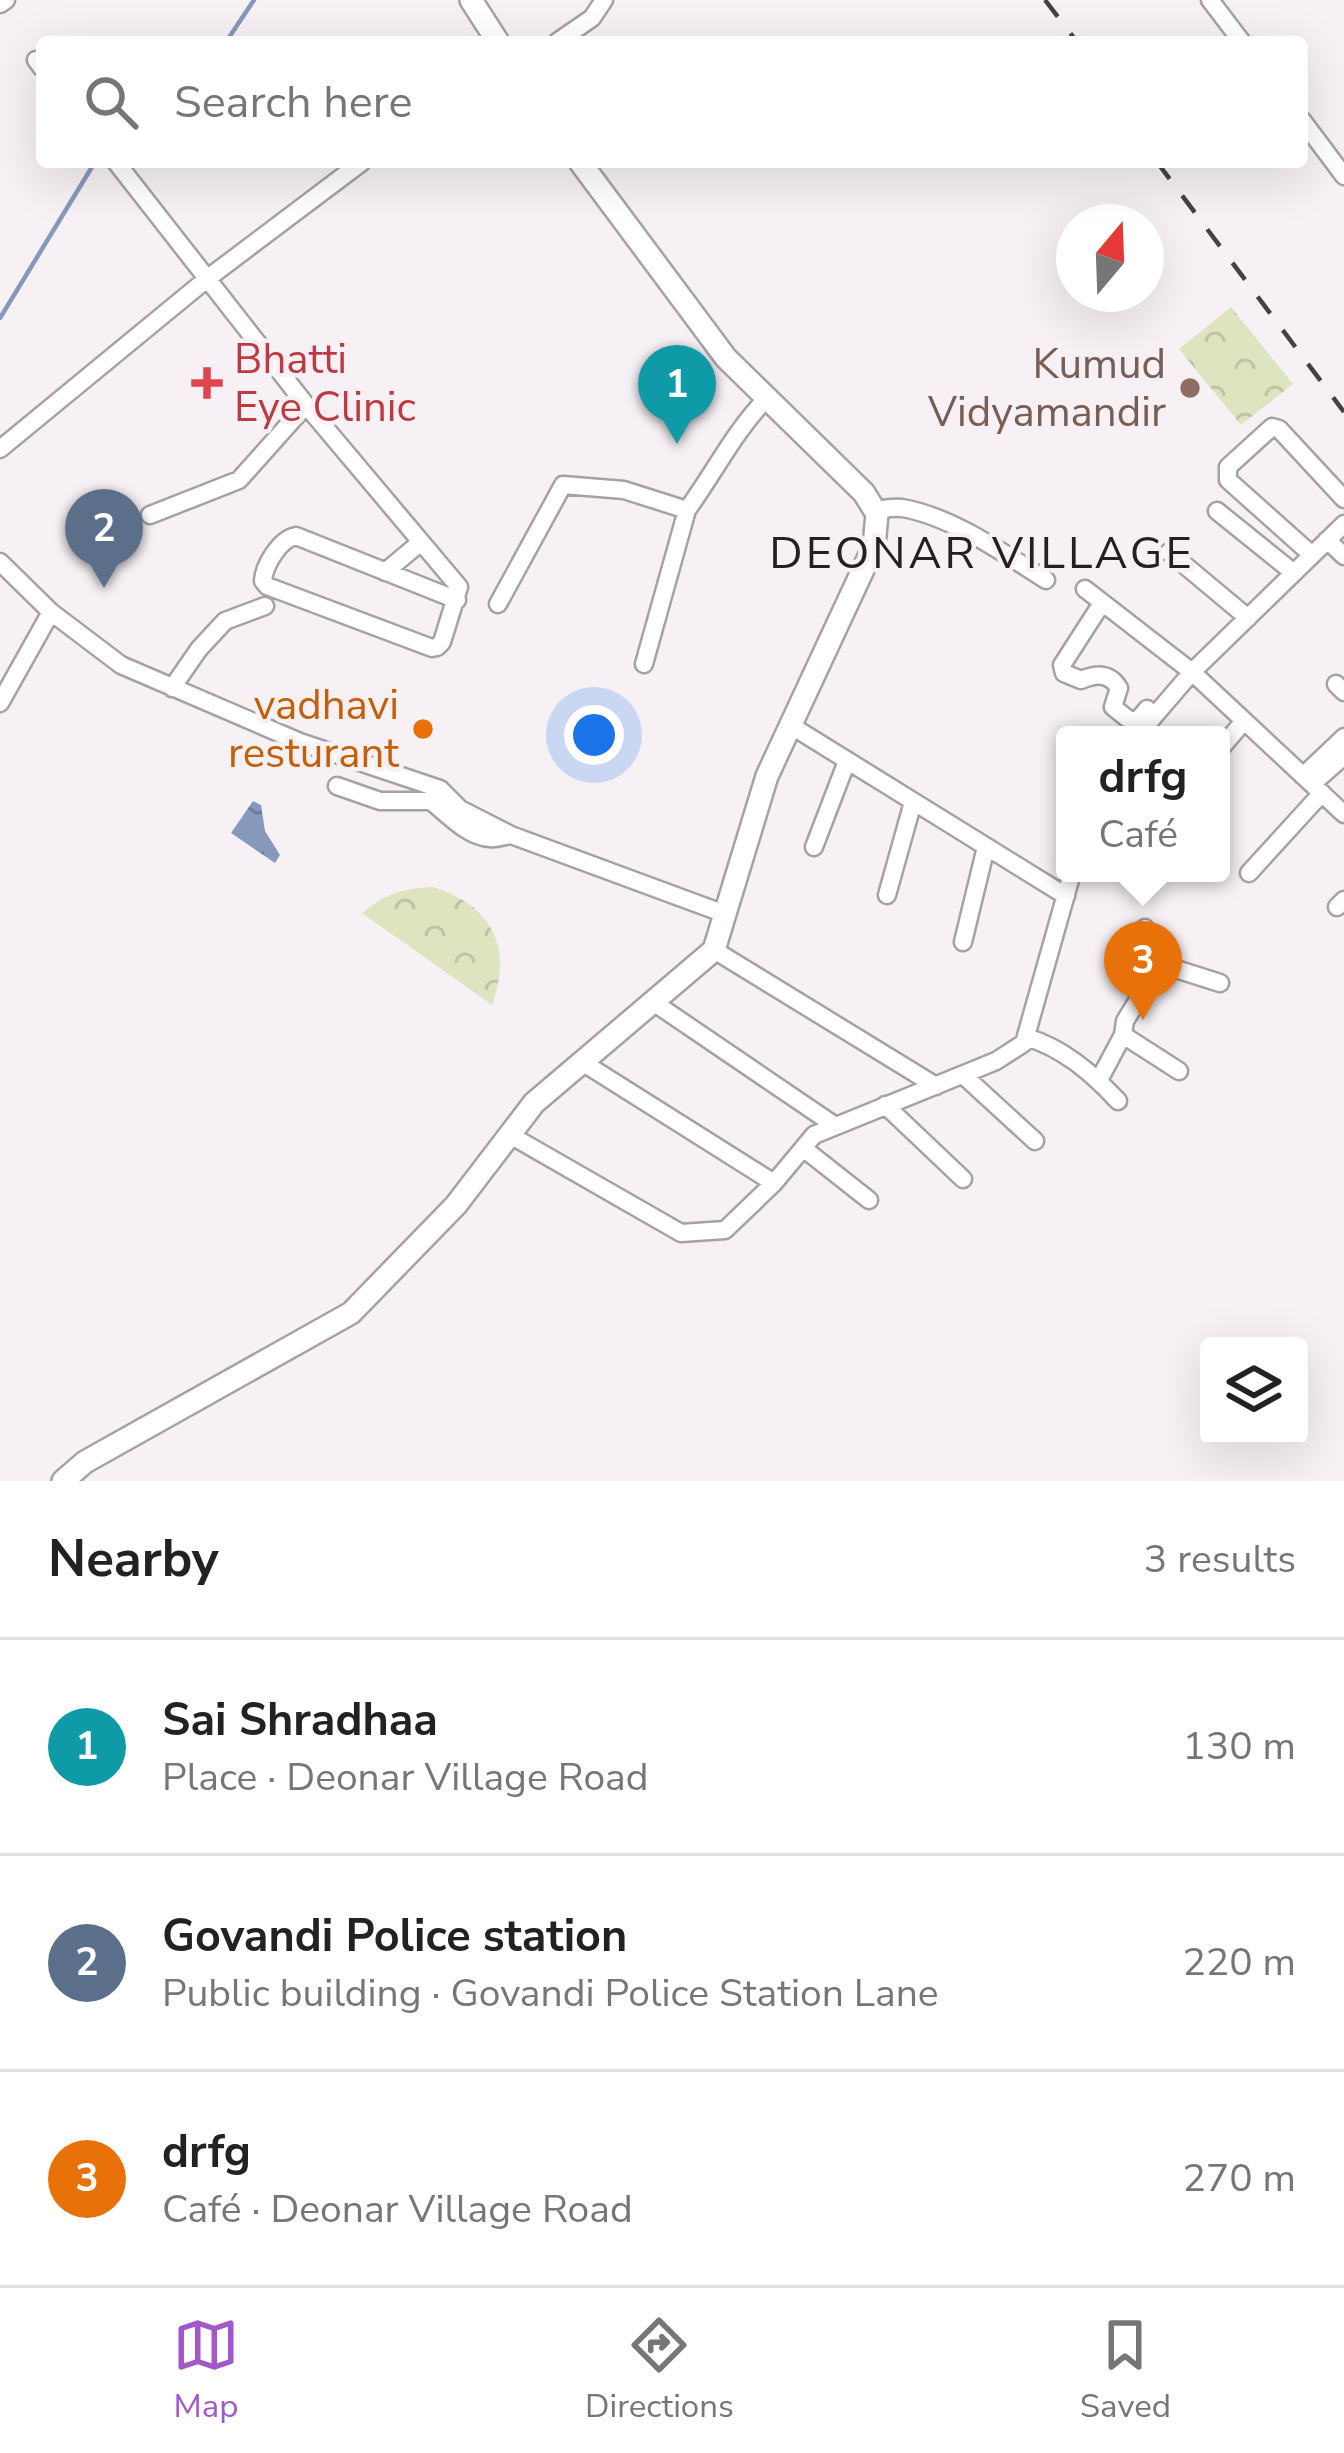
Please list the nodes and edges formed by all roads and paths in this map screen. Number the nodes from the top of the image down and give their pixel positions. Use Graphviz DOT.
graph roads {
  1 [pos="471,0"];
  2 [pos="604,0"];
  3 [pos="1210,0"];
  4 [pos="493,36"];
  5 [pos="566,36"];
  6 [pos="1237,36"];
  7 [pos="1308,127"];
  8 [pos="121,168"];
  9 [pos="354,168"];
  10 [pos="584,168"];
  11 [pos="1342,168"];
  12 [pos="208,278"];
  13 [pos="766,399"];
  14 [pos="306,405"];
  15 [pos="0,449"];
  16 [pos="1344,499"];
  17 [pos="687,510"];
  18 [pos="874,510"];
  19 [pos="1344,511"];
  20 [pos="1217,512"];
  21 [pos="150,515"];
  22 [pos="1344,524"];
  23 [pos="1328,540"];
  24 [pos="421,542"];
  25 [pos="1169,551"];
  26 [pos="1308,552"];
  27 [pos="1344,556"];
  28 [pos="0,562"];
  29 [pos="386,572"];
  30 [pos="1294,573"];
  31 [pos="1046,580"];
  32 [pos="1085,589"];
  33 [pos="457,600"];
  34 [pos="1102,603"];
  35 [pos="497,604"];
  36 [pos="265,606"];
  37 [pos="51,612"];
  38 [pos="1248,618"];
  39 [pos="644,664"];
  40 [pos="1192,673"];
  41 [pos="1167,686"];
  42 [pos="172,688"];
  43 [pos="0,703"];
  44 [pos="1244,721"];
  45 [pos="790,725"];
  46 [pos="1146,726"];
  47 [pos="1230,737"];
  48 [pos="1344,737"];
  49 [pos="1344,756"];
  50 [pos="847,760"];
  51 [pos="1312,784"];
  52 [pos="337,786"];
  53 [pos="914,802"];
  54 [pos="1344,814"];
  55 [pos="511,835"];
  56 [pos="814,847"];
  57 [pos="986,847"];
  58 [pos="1249,873"];
  59 [pos="1070,882"];
  60 [pos="887,895"];
  61 [pos="1066,896"];
  62 [pos="725,914"];
  63 [pos="1144,928"];
  64 [pos="963,942"];
  65 [pos="714,950"];
  66 [pos="1160,964"];
  67 [pos="1220,983"];
  68 [pos="653,1002"];
  69 [pos="1123,1036"];
  70 [pos="1026,1037"];
  71 [pos="582,1062"];
  72 [pos="1180,1071"];
  73 [pos="963,1075"];
  74 [pos="1099,1080"];
  75 [pos="936,1086"];
  76 [pos="1118,1101"];
  77 [pos="885,1105"];
  78 [pos="834,1125"];
  79 [pos="510,1135"];
  80 [pos="1034,1141"];
  81 [pos="803,1148"];
  82 [pos="963,1179"];
  83 [pos="774,1183"];
  84 [pos="869,1200"];
  85 [pos="63,1481"];
  1 -- 4 [label="main road"];
  2 -- 5 [label="street"];
  3 -- 6 [label="street"];
  7 -- 11 [label="street"];
  8 -- 12 [label="street"];
  9 -- 12 [label="street"];
  10 -- 13 [label="main road"];
  12 -- 14 [label="street"];
  12 -- 15 [label="street"];
  13 -- 17 [label="street"];
  13 -- 18 [label="main road"];
  14 -- 21 [label="street"];
  14 -- 24 [label="street"];
  16 -- 26 [label="street"];
  17 -- 35 [label="street"];
  17 -- 39 [label="street"];
  18 -- 31 [label="street"];
  18 -- 45 [label="main road"];
  19 -- 26 [label="street"];
  20 -- 30 [label="street"];
  22 -- 23 [label="street"];
  23 -- 26 [label="street"];
  23 -- 27 [label="street"];
  24 -- 29 [label="street"];
  24 -- 33 [label="street"];
  25 -- 38 [label="street"];
  26 -- 30 [label="street"];
  28 -- 37 [label="street"];
  29 -- 33 [label="street"];
  29 -- 33 [label="street"];
  30 -- 38 [label="street"];
  32 -- 34 [label="street"];
  34 -- 40 [label="street"];
  34 -- 41 [label="street"];
  36 -- 42 [label="street"];
  37 -- 42 [label="street"];
  37 -- 43 [label="street"];
  38 -- 40 [label="street"];
  40 -- 44 [label="street"];
  40 -- 46 [label="street"];
  42 -- 55 [label="street"];
  44 -- 47 [label="street"];
  44 -- 51 [label="street"];
  45 -- 50 [label="street"];
  45 -- 62 [label="main road"];
  48 -- 51 [label="street"];
  49 -- 51 [label="street"];
  50 -- 53 [label="street"];
  50 -- 56 [label="street"];
  51 -- 54 [label="street"];
  51 -- 58 [label="street"];
  52 -- 55 [label="street"];
  53 -- 57 [label="street"];
  53 -- 60 [label="street"];
  55 -- 62 [label="street"];
  57 -- 61 [label="street"];
  57 -- 64 [label="street"];
  59 -- 61 [label="street"];
  61 -- 70 [label="street"];
  62 -- 65 [label="main road"];
  63 -- 66 [label="street"];
  65 -- 68 [label="main road"];
  65 -- 75 [label="street"];
  66 -- 67 [label="street"];
  66 -- 69 [label="street"];
  68 -- 71 [label="main road"];
  68 -- 78 [label="street"];
  69 -- 72 [label="street"];
  69 -- 74 [label="street"];
  70 -- 73 [label="street"];
  70 -- 74 [label="street"];
  71 -- 79 [label="main road"];
  71 -- 83 [label="street"];
  73 -- 75 [label="street"];
  73 -- 80 [label="street"];
  74 -- 76 [label="street"];
  75 -- 77 [label="street"];
  77 -- 78 [label="street"];
  77 -- 82 [label="street"];
  78 -- 81 [label="street"];
  79 -- 83 [label="street"];
  79 -- 85 [label="main road"];
  81 -- 83 [label="street"];
  81 -- 84 [label="street"];
}
